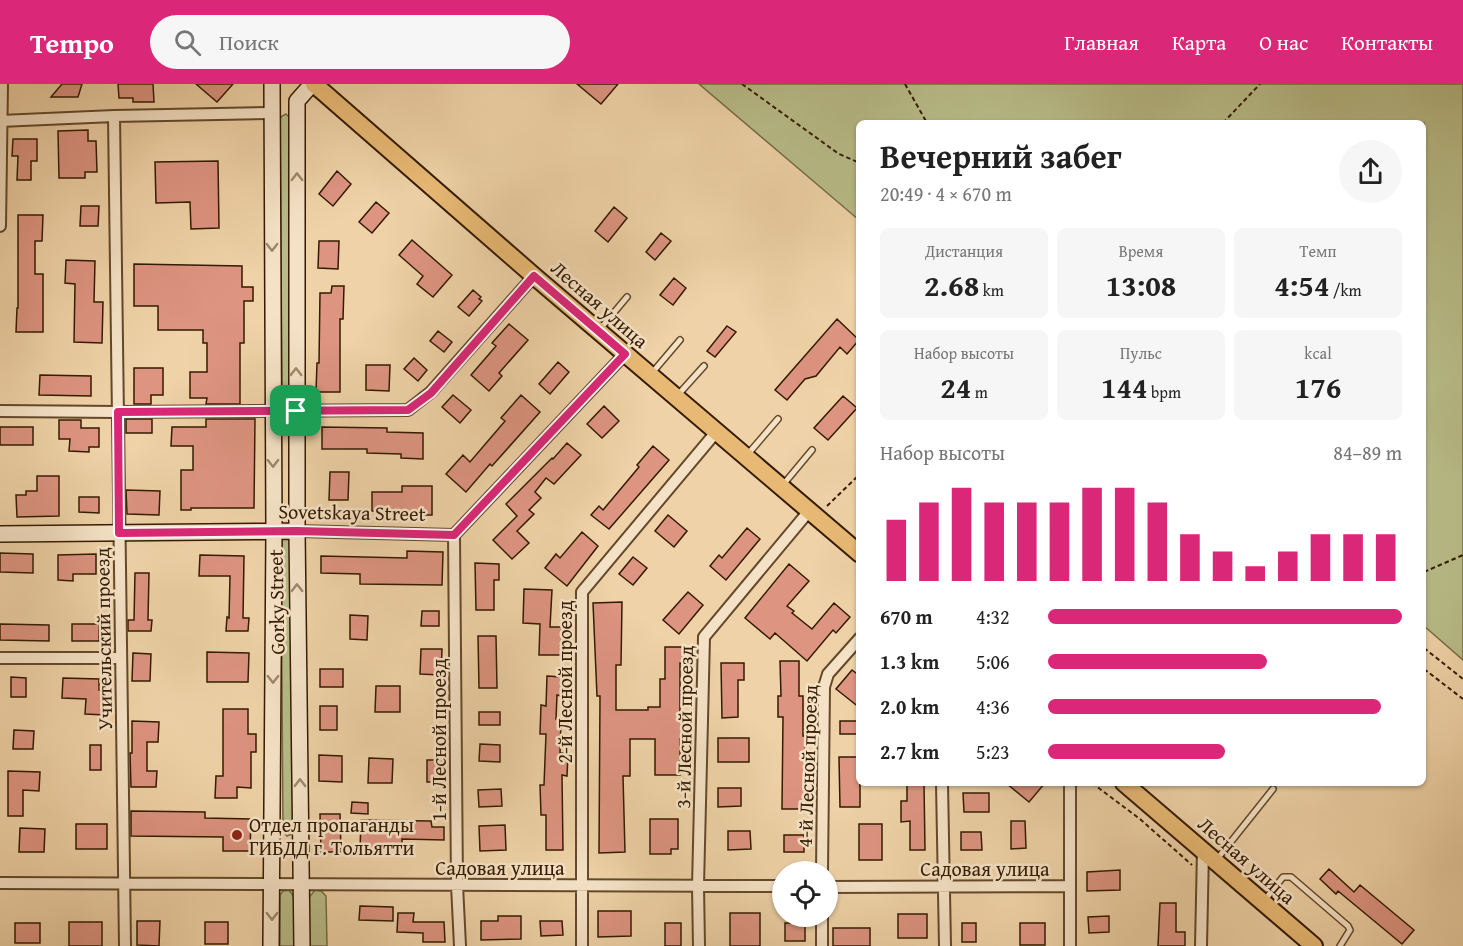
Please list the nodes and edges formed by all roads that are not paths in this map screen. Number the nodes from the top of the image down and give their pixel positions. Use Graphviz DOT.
graph roads {
  1 [pos="2,84"];
  2 [pos="272,84"];
  3 [pos="313,84"];
  4 [pos="271,113"];
  5 [pos="114,116"];
  6 [pos="1,121"];
  7 [pos="0,226"];
  8 [pos="534,276"];
  9 [pos="627,297"];
  10 [pos="599,331"];
  11 [pos="680,340"];
  12 [pos="625,354"];
  13 [pos="704,366"];
  14 [pos="650,375"];
  15 [pos="677,397"];
  16 [pos="0,411"];
  17 [pos="272,411"];
  18 [pos="296,411"];
  19 [pos="118,412"];
  20 [pos="778,419"];
  21 [pos="717,431"];
  22 [pos="812,450"];
  23 [pos="746,456"];
  24 [pos="781,487"];
  25 [pos="817,509"];
  26 [pos="274,531"];
  27 [pos="297,531"];
  28 [pos="119,533"];
  29 [pos="0,534"];
  30 [pos="454,535"];
  31 [pos="856,550"];
  32 [pos="856,642"];
  33 [pos="0,658"];
  34 [pos="121,658"];
  35 [pos="942,786"];
  36 [pos="1070,786"];
  37 [pos="1128,786"];
  38 [pos="1273,789"];
  39 [pos="1209,855"];
  40 [pos="822,861"];
  41 [pos="0,883"];
  42 [pos="124,883"];
  43 [pos="272,884"];
  44 [pos="301,884"];
  45 [pos="457,885"];
  46 [pos="581,885"];
  47 [pos="698,886"];
  48 [pos="772,886"];
  49 [pos="838,886"];
  50 [pos="1070,886"];
  51 [pos="944,887"];
  52 [pos="1263,902"];
  53 [pos="822,927"];
  54 [pos="125,946"];
  55 [pos="271,946"];
  56 [pos="302,946"];
  57 [pos="460,946"];
  58 [pos="582,946"];
  59 [pos="699,946"];
  60 [pos="822,946"];
  61 [pos="945,946"];
  62 [pos="1070,946"];
  63 [pos="1202,946"];
  64 [pos="1314,946"];
  65 [pos="1340,946"];
  1 -- 6 [label="street"];
  2 -- 4 [label="main road, Gorky Street"];
  3 -- 8 [label="main road, Лесная улица"];
  18 -- 3 [label="main road, Gorky Street, one-way"];
  4 -- 5 [label="street"];
  4 -- 17 [label="main road, Gorky Street, one-way"];
  5 -- 6 [label="street"];
  5 -- 19 [label="street, Учительский проезд"];
  6 -- 7 [label="street"];
  8 -- 10 [label="main road, Лесная улица"];
  8 -- 18 [label="street"];
  9 -- 10 [label="lane"];
  10 -- 12 [label="main road, Лесная улица"];
  11 -- 14 [label="lane"];
  12 -- 14 [label="main road, Лесная улица"];
  12 -- 30 [label="street"];
  13 -- 15 [label="lane"];
  14 -- 15 [label="main road, Лесная улица"];
  15 -- 21 [label="main road, Лесная улица"];
  16 -- 19 [label="street"];
  17 -- 18 [label="street"];
  17 -- 19 [label="street"];
  17 -- 26 [label="main road, Gorky Street, one-way"];
  18 -- 27 [label="main road, Gorky Street"];
  19 -- 28 [label="street, Учительский проезд"];
  20 -- 23 [label="lane"];
  21 -- 23 [label="main road, Лесная улица"];
  21 -- 46 [label="street, 2-й Лесной проезд"];
  22 -- 24 [label="lane"];
  23 -- 24 [label="main road, Лесная улица"];
  24 -- 25 [label="main road, Лесная улица"];
  25 -- 31 [label="main road, Лесная улица"];
  25 -- 47 [label="street, 3-й Лесной проезд"];
  26 -- 27 [label="main road, Sovetskaya Street"];
  26 -- 28 [label="main road, Sovetskaya Street"];
  26 -- 43 [label="main road, Gorky Street, one-way"];
  27 -- 30 [label="street, Sovetskaya Street"];
  44 -- 27 [label="main road, Gorky Street, one-way"];
  28 -- 29 [label="main road, Sovetskaya Street"];
  28 -- 34 [label="street, Учительский проезд"];
  30 -- 45 [label="street, 1-й Лесной проезд"];
  32 -- 40 [label="street, 4-й Лесной проезд"];
  33 -- 34 [label="street"];
  34 -- 42 [label="street, Учительский проезд"];
  35 -- 51 [label="street"];
  36 -- 50 [label="street"];
  37 -- 39 [label="main road, Лесная улица"];
  38 -- 39 [label="lane"];
  39 -- 52 [label="main road, Лесная улица"];
  39 -- 63 [label="street"];
  41 -- 42 [label="street, Садовая улица"];
  42 -- 43 [label="street, Садовая улица"];
  42 -- 54 [label="street, Учительский проезд"];
  43 -- 44 [label="street, Садовая улица"];
  43 -- 55 [label="main road, Gorky Street, one-way"];
  44 -- 45 [label="street, Садовая улица"];
  44 -- 56 [label="main road, Gorky Street"];
  45 -- 46 [label="street, Садовая улица"];
  45 -- 57 [label="street, 1-й Лесной проезд"];
  46 -- 47 [label="street, Садовая улица"];
  46 -- 58 [label="street, 2-й Лесной проезд"];
  47 -- 48 [label="street, Садовая улица"];
  47 -- 59 [label="street, 3-й Лесной проезд"];
  49 -- 51 [label="street, Садовая улица"];
  50 -- 51 [label="street, Садовая улица"];
  50 -- 62 [label="street"];
  51 -- 61 [label="street"];
  52 -- 64 [label="main road, Лесная улица"];
  52 -- 65 [label="lane"];
  53 -- 60 [label="street"];
}
